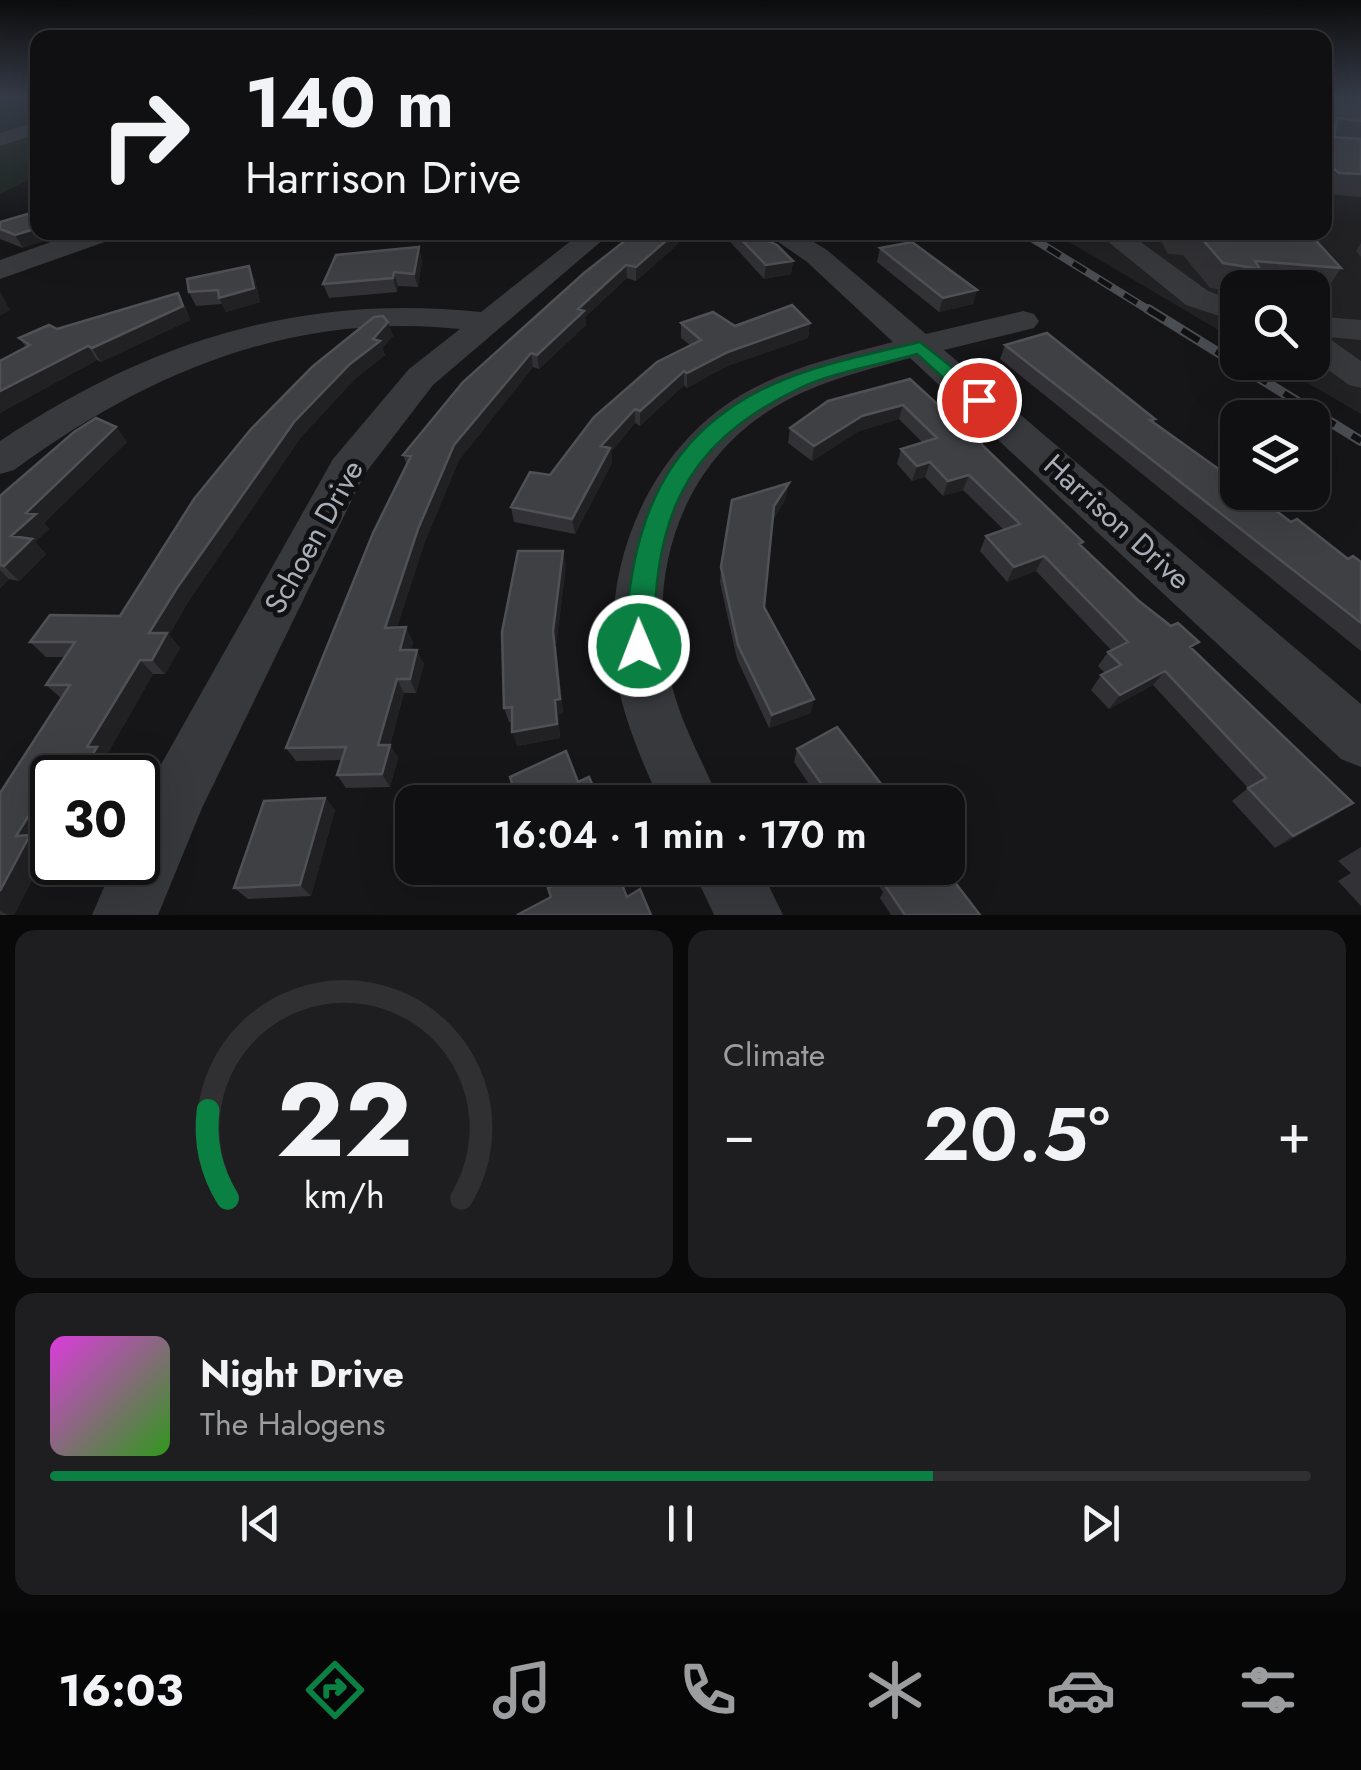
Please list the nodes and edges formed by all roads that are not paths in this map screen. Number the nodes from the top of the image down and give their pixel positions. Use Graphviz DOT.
graph roads {
  1 [pos="84,240"];
  2 [pos="589,240"];
  3 [pos="790,240"];
  4 [pos="1120,240"];
  5 [pos="0,270"];
  6 [pos="1220,306"];
  7 [pos="1023,320"];
  8 [pos="484,322"];
  9 [pos="1330,327"];
  10 [pos="1361,330"];
  11 [pos="920,347"];
  12 [pos="1330,355"];
  13 [pos="1361,377"];
  14 [pos="0,460"];
  15 [pos="1361,740"];
  16 [pos="683,785"];
  17 [pos="733,885"];
  18 [pos="124,915"];
  19 [pos="750,915"];
  1 -- 5 [label="street"];
  2 -- 8 [label="street, Schoen Drive"];
  3 -- 11 [label="street, Harrison Drive"];
  4 -- 6 [label="street"];
  7 -- 11 [label="street"];
  8 -- 14 [label="street"];
  8 -- 18 [label="street, Schoen Drive"];
  9 -- 10 [label="street"];
  11 -- 15 [label="street, Harrison Drive"];
  11 -- 16 [label="street"];
  12 -- 13 [label="street"];
  17 -- 19 [label="street"];
}
